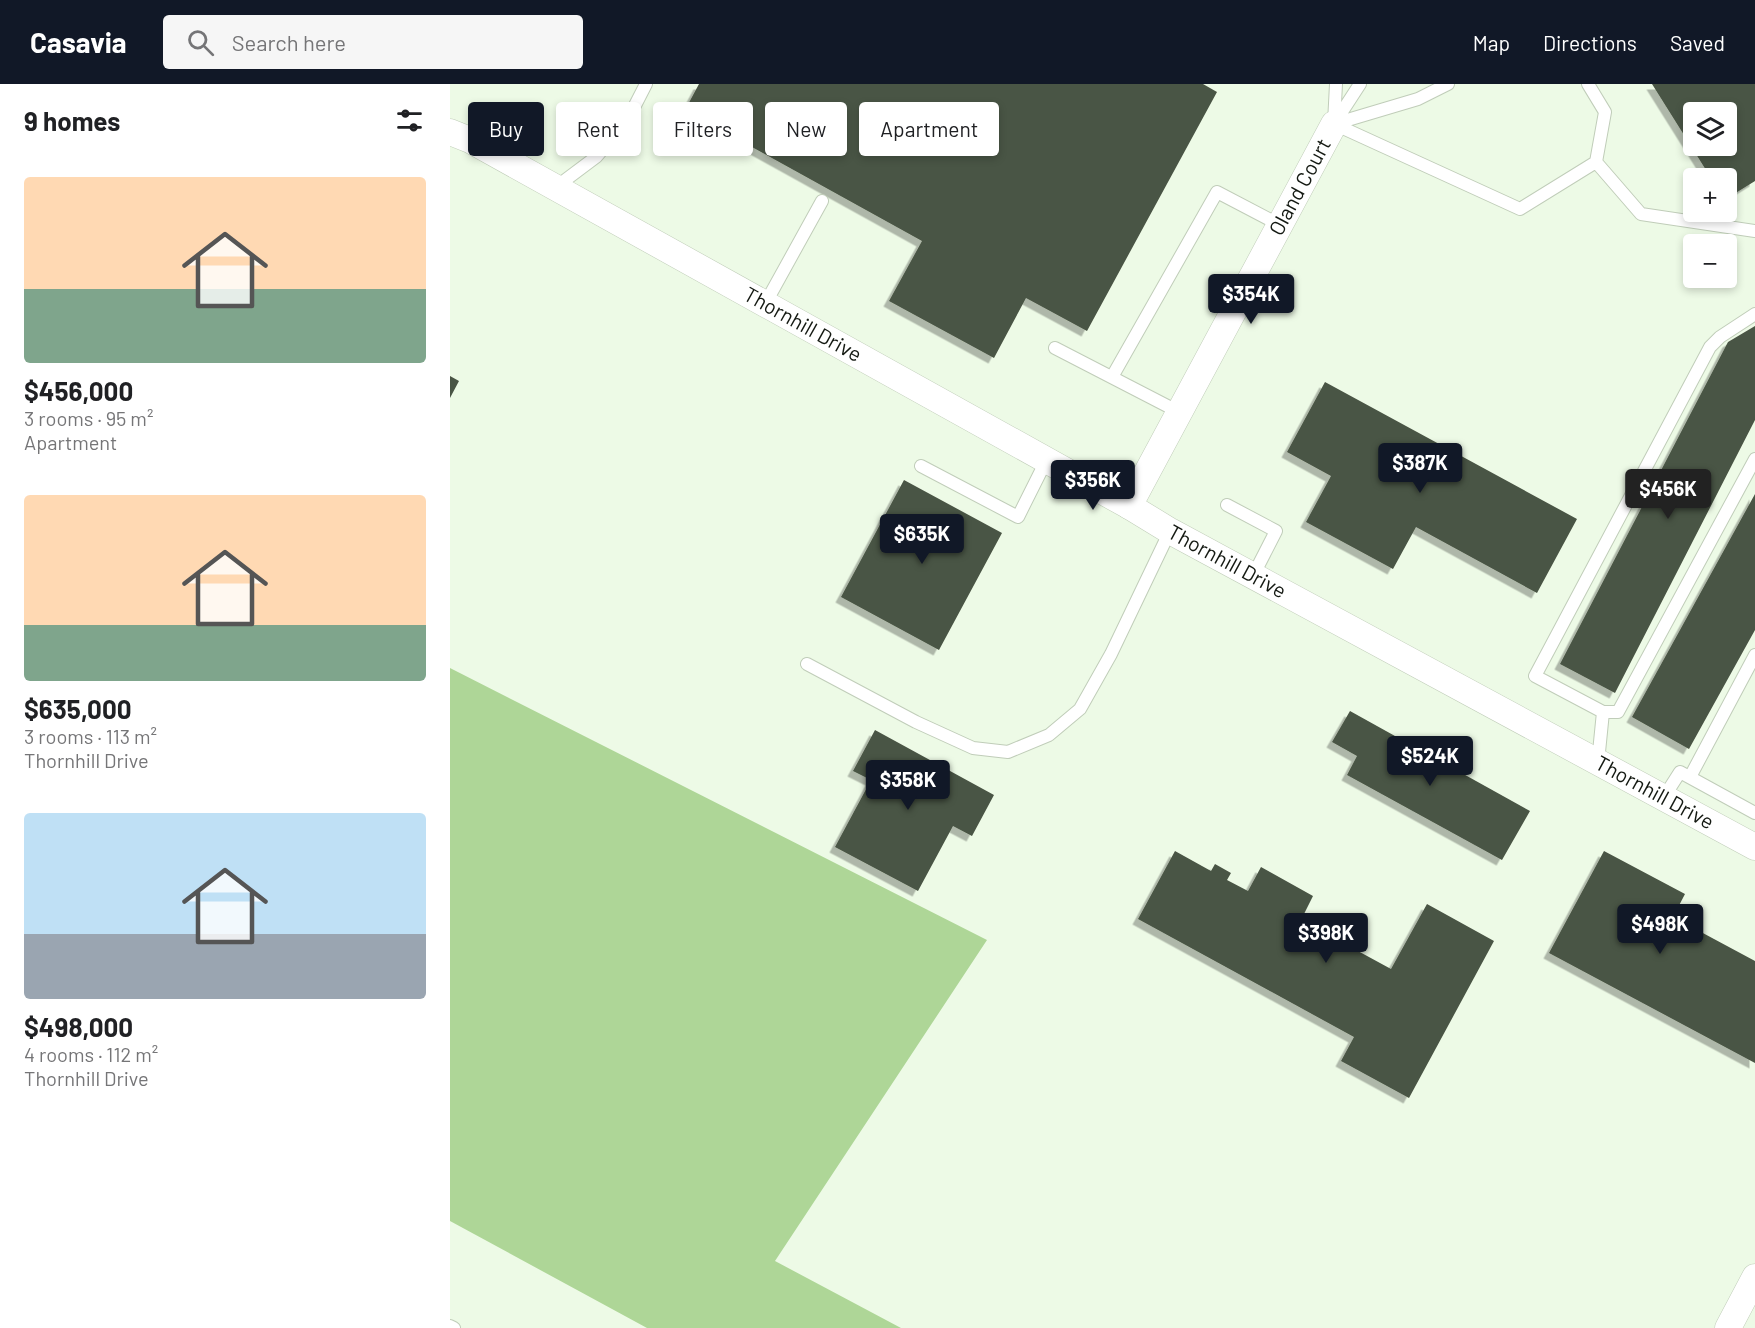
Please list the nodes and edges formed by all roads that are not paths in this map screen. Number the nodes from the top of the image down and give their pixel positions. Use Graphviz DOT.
graph roads {
  1 [pos="646,84"];
  2 [pos="1336,84"];
  3 [pos="1360,84"];
  4 [pos="1448,84"];
  5 [pos="1588,84"];
  6 [pos="1334,124"];
  7 [pos="450,132"];
  8 [pos="1596,162"];
  9 [pos="556,187"];
  10 [pos="822,201"];
  11 [pos="1280,225"];
  12 [pos="1755,231"];
  13 [pos="765,304"];
  14 [pos="1755,314"];
  15 [pos="1055,348"];
  16 [pos="1112,377"];
  17 [pos="1179,412"];
  18 [pos="1755,459"];
  19 [pos="1046,461"];
  20 [pos="921,466"];
  21 [pos="1227,505"];
  22 [pos="1129,506"];
  23 [pos="1170,531"];
  24 [pos="1254,574"];
  25 [pos="1755,655"];
  26 [pos="807,664"];
  27 [pos="1603,712"];
  28 [pos="1598,762"];
  29 [pos="1690,777"];
  30 [pos="1664,797"];
  31 [pos="1755,813"];
  32 [pos="1755,847"];
  33 [pos="1755,1278"];
  34 [pos="1728,1328"];
  1 -- 9 [label="lane"];
  2 -- 6 [label="lane"];
  3 -- 6 [label="lane"];
  4 -- 6 [label="lane"];
  5 -- 8 [label="lane"];
  6 -- 8 [label="lane"];
  6 -- 11 [label="street, Oland Court"];
  7 -- 9 [label="street, Thornhill Drive"];
  8 -- 12 [label="lane"];
  9 -- 13 [label="street, Thornhill Drive"];
  10 -- 13 [label="lane"];
  11 -- 16 [label="lane"];
  11 -- 17 [label="street, Oland Court"];
  13 -- 19 [label="street, Thornhill Drive"];
  14 -- 27 [label="lane"];
  15 -- 16 [label="lane"];
  16 -- 17 [label="lane"];
  17 -- 22 [label="street, Oland Court"];
  18 -- 27 [label="lane"];
  19 -- 20 [label="lane"];
  19 -- 22 [label="street, Thornhill Drive"];
  21 -- 24 [label="lane"];
  22 -- 23 [label="street, Thornhill Drive"];
  23 -- 24 [label="street, Thornhill Drive"];
  23 -- 26 [label="lane"];
  24 -- 28 [label="street, Thornhill Drive"];
  25 -- 29 [label="lane"];
  27 -- 28 [label="lane"];
  28 -- 30 [label="street, Thornhill Drive"];
  29 -- 30 [label="lane"];
  29 -- 31 [label="lane"];
  30 -- 32 [label="street, Thornhill Drive"];
  33 -- 34 [label="street"];
}
